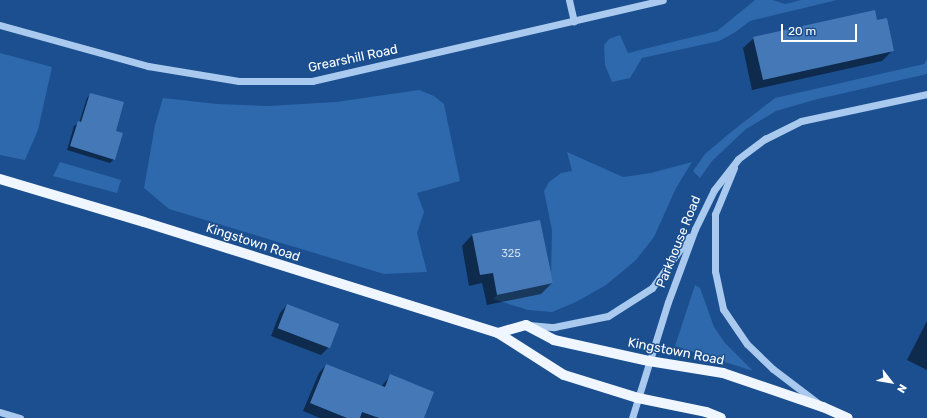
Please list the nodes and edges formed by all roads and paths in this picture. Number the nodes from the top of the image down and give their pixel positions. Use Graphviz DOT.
graph roads {
  1 [pos="569,0"];
  2 [pos="664,0"];
  3 [pos="574,21"];
  4 [pos="0,24"];
  5 [pos="927,94"];
  6 [pos="738,159"];
  7 [pos="0,179"];
  8 [pos="695,229"];
  9 [pos="526,325"];
  10 [pos="498,333"];
  11 [pos="649,361"];
  12 [pos="638,398"];
  13 [pos="824,407"];
  14 [pos="0,412"];
  15 [pos="20,418"];
  16 [pos="632,418"];
  17 [pos="721,418"];
  18 [pos="848,418"];
  1 -- 3 [label="street"];
  2 -- 3 [label="street, Grearshill Road"];
  3 -- 4 [label="street, Grearshill Road"];
  5 -- 6 [label="street, Parkhouse Road"];
  6 -- 8 [label="street, Parkhouse Road"];
  6 -- 13 [label="street"];
  7 -- 10 [label="main road, Kingstown Road"];
  8 -- 9 [label="street"];
  8 -- 11 [label="street, Parkhouse Road"];
  9 -- 10 [label="main road"];
  9 -- 11 [label="main road, Kingstown Road"];
  10 -- 12 [label="main road, Kingstown Road"];
  11 -- 12 [label="street, Parkhouse Road"];
  11 -- 13 [label="main road, Kingstown Road"];
  12 -- 16 [label="street, Parkhouse Road"];
  12 -- 17 [label="main road, Kingstown Road"];
  13 -- 18 [label="main road, Kingstown Road"];
  14 -- 15 [label="street"];
}
